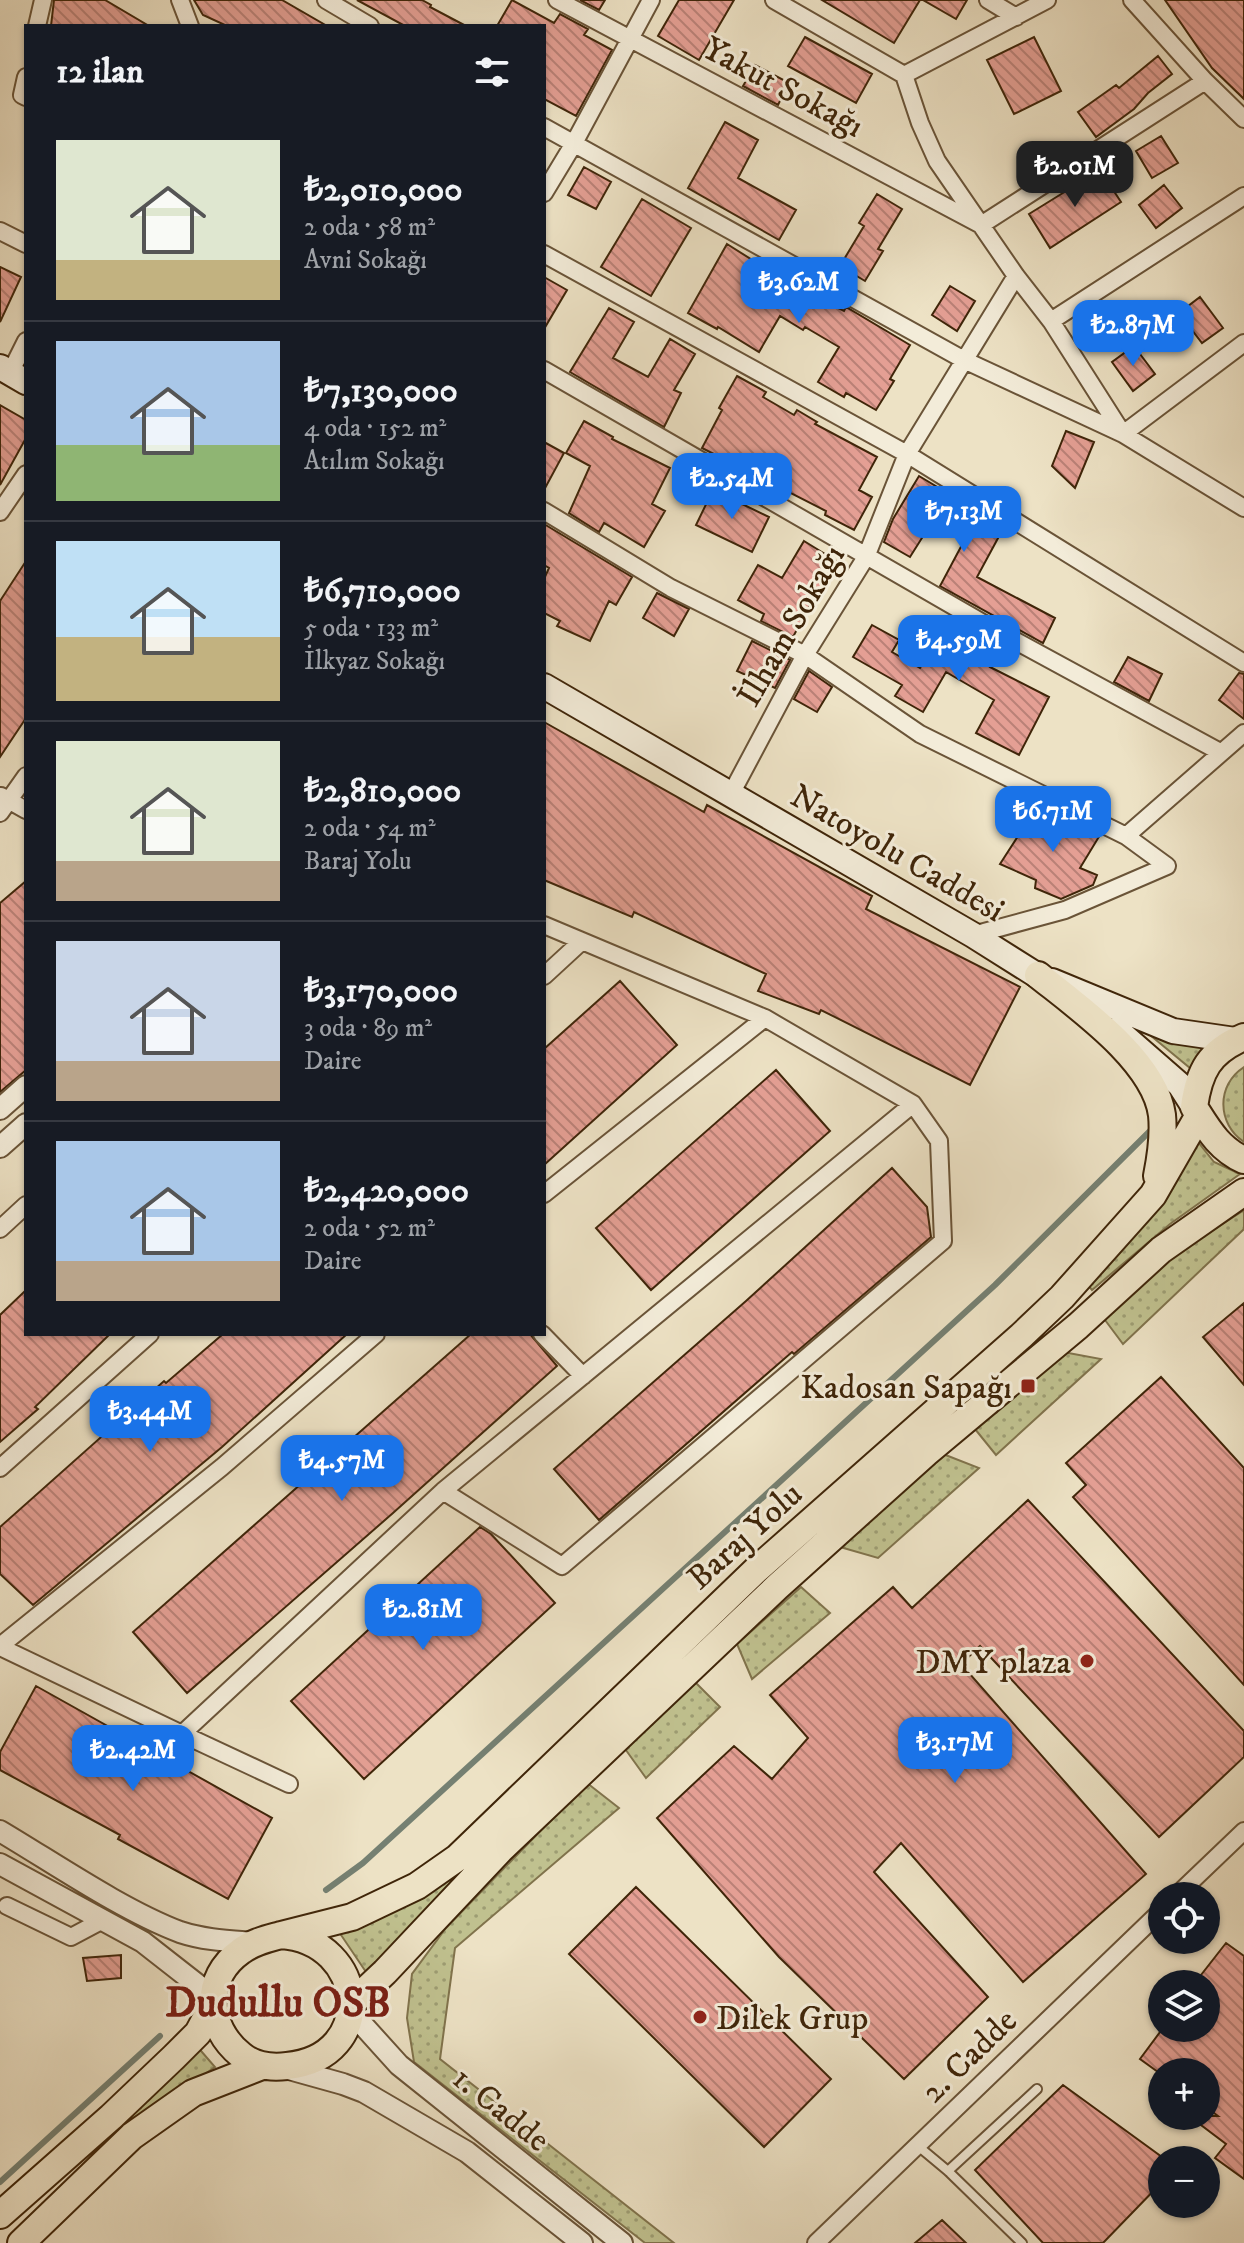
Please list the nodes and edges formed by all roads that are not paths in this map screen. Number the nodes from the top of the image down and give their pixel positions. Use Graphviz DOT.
graph roads {
  1 [pos="43,0"];
  2 [pos="180,0"];
  3 [pos="326,0"];
  4 [pos="557,0"];
  5 [pos="651,0"];
  6 [pos="774,0"];
  7 [pos="988,0"];
  8 [pos="1047,0"];
  9 [pos="1132,0"];
  10 [pos="1016,17"];
  11 [pos="37,24"];
  12 [pos="189,24"];
  13 [pos="367,24"];
  14 [pos="631,38"];
  15 [pos="904,75"];
  16 [pos="1205,81"];
  17 [pos="1244,119"];
  18 [pos="546,128"];
  19 [pos="573,145"];
  20 [pos="546,190"];
  21 [pos="1244,196"];
  22 [pos="981,225"];
  23 [pos="0,231"];
  24 [pos="24,243"];
  25 [pos="546,255"];
  26 [pos="1016,276"];
  27 [pos="1051,321"];
  28 [pos="1244,344"];
  29 [pos="24,346"];
  30 [pos="964,360"];
  31 [pos="546,371"];
  32 [pos="12,374"];
  33 [pos="1123,434"];
  34 [pos="907,454"];
  35 [pos="24,477"];
  36 [pos="1244,508"];
  37 [pos="0,512"];
  38 [pos="546,512"];
  39 [pos="866,557"];
  40 [pos="805,655"];
  41 [pos="1244,663"];
  42 [pos="546,687"];
  43 [pos="1244,733"];
  44 [pos="1220,752"];
  45 [pos="24,778"];
  46 [pos="731,794"];
  47 [pos="3,803"];
  48 [pos="24,809"];
  49 [pos="1126,836"];
  50 [pos="546,926"];
  51 [pos="973,935"];
  52 [pos="582,941"];
  53 [pos="546,974"];
  54 [pos="1038,975"];
  55 [pos="765,1018"];
  56 [pos="1240,1039"];
  57 [pos="24,1088"];
  58 [pos="913,1104"];
  59 [pos="0,1109"];
  60 [pos="1196,1111"];
  61 [pos="24,1126"];
  62 [pos="0,1147"];
  63 [pos="1244,1160"];
  64 [pos="546,1192"];
  65 [pos="1244,1192"];
  66 [pos="1153,1195"];
  67 [pos="24,1207"];
  68 [pos="0,1229"];
  69 [pos="148,1336"];
  70 [pos="374,1336"];
  71 [pos="544,1336"];
  72 [pos="583,1376"];
  73 [pos="0,1468"];
  74 [pos="443,1491"];
  75 [pos="0,1647"];
  76 [pos="182,1734"];
  77 [pos="289,1784"];
  78 [pos="0,1831"];
  79 [pos="1244,1831"];
  80 [pos="0,1864"];
  81 [pos="1191,1882"];
  82 [pos="115,1899"];
  83 [pos="2,1904"];
  84 [pos="103,1920"];
  85 [pos="1148,1923"];
  86 [pos="281,1935"];
  87 [pos="254,1943"];
  88 [pos="212,2002"];
  89 [pos="352,2008"];
  90 [pos="272,2067"];
  91 [pos="1037,2089"];
  92 [pos="917,2146"];
  93 [pos="948,2171"];
  94 [pos="0,2215"];
  95 [pos="21,2243"];
  96 [pos="582,2243"];
  97 [pos="622,2243"];
  98 [pos="816,2243"];
  99 [pos="1022,2243"];
  1 -- 11 [label="street"];
  2 -- 12 [label="street"];
  3 -- 13 [label="street"];
  4 -- 14 [label="street, Yakut Sokağı"];
  5 -- 14 [label="street"];
  6 -- 15 [label="street"];
  7 -- 10 [label="street"];
  8 -- 10 [label="street"];
  9 -- 16 [label="street"];
  10 -- 15 [label="street"];
  14 -- 19 [label="street"];
  14 -- 22 [label="street, Yakut Sokağı"];
  15 -- 22 [label="street"];
  16 -- 17 [label="street"];
  16 -- 22 [label="street"];
  18 -- 19 [label="street"];
  19 -- 20 [label="street"];
  19 -- 30 [label="street"];
  21 -- 27 [label="street"];
  22 -- 26 [label="street"];
  23 -- 24 [label="street"];
  25 -- 34 [label="street"];
  26 -- 27 [label="street"];
  26 -- 30 [label="street, İlham Sokağı"];
  27 -- 33 [label="street"];
  28 -- 33 [label="street"];
  29 -- 32 [label="street"];
  30 -- 33 [label="street"];
  30 -- 34 [label="street, İlham Sokağı"];
  31 -- 39 [label="street"];
  33 -- 36 [label="street"];
  34 -- 39 [label="street, İlham Sokağı"];
  34 -- 41 [label="street"];
  35 -- 37 [label="street"];
  38 -- 40 [label="street"];
  39 -- 40 [label="street, İlham Sokağı"];
  39 -- 44 [label="street"];
  40 -- 46 [label="street, İlham Sokağı"];
  40 -- 49 [label="street"];
  42 -- 46 [label="main road, Natoyolu Caddesi"];
  43 -- 44 [label="street"];
  44 -- 49 [label="street"];
  45 -- 47 [label="street"];
  46 -- 51 [label="main road, Natoyolu Caddesi"];
  47 -- 48 [label="street"];
  49 -- 51 [label="street"];
  50 -- 52 [label="street"];
  51 -- 54 [label="main road, Natoyolu Caddesi"];
  52 -- 53 [label="street"];
  52 -- 55 [label="street"];
  54 -- 56 [label="main road"];
  54 -- 60 [label="main road, Natoyolu Caddesi"];
  54 -- 66 [label="main road"];
  55 -- 58 [label="street"];
  55 -- 64 [label="street"];
  56 -- 60 [label="main road, Baraj Yolu"];
  57 -- 59 [label="street"];
  58 -- 72 [label="street"];
  58 -- 74 [label="street"];
  60 -- 63 [label="main road"];
  60 -- 66 [label="main road, Baraj Yolu"];
  61 -- 62 [label="street"];
  65 -- 89 [label="main road, Baraj Yolu"];
  66 -- 86 [label="main road, Baraj Yolu"];
  67 -- 68 [label="street"];
  69 -- 73 [label="street"];
  70 -- 75 [label="street"];
  71 -- 72 [label="street"];
  72 -- 74 [label="street"];
  74 -- 76 [label="street"];
  75 -- 76 [label="street"];
  76 -- 77 [label="street"];
  78 -- 82 [label="street"];
  79 -- 81 [label="street"];
  80 -- 84 [label="street"];
  82 -- 84 [label="street"];
  82 -- 87 [label="street"];
  83 -- 84 [label="street"];
  84 -- 88 [label="street"];
  85 -- 92 [label="street, 2. Cadde"];
  86 -- 87 [label="main road"];
  86 -- 89 [label="main road"];
  87 -- 88 [label="main road"];
  88 -- 90 [label="main road"];
  88 -- 94 [label="main road"];
  89 -- 90 [label="main road"];
  89 -- 97 [label="street, 1. Cadde"];
  90 -- 95 [label="main road"];
  90 -- 96 [label="street, 1. Cadde"];
  91 -- 93 [label="lane"];
  92 -- 93 [label="lane"];
  92 -- 98 [label="street, 2. Cadde"];
  93 -- 99 [label="lane"];
}
